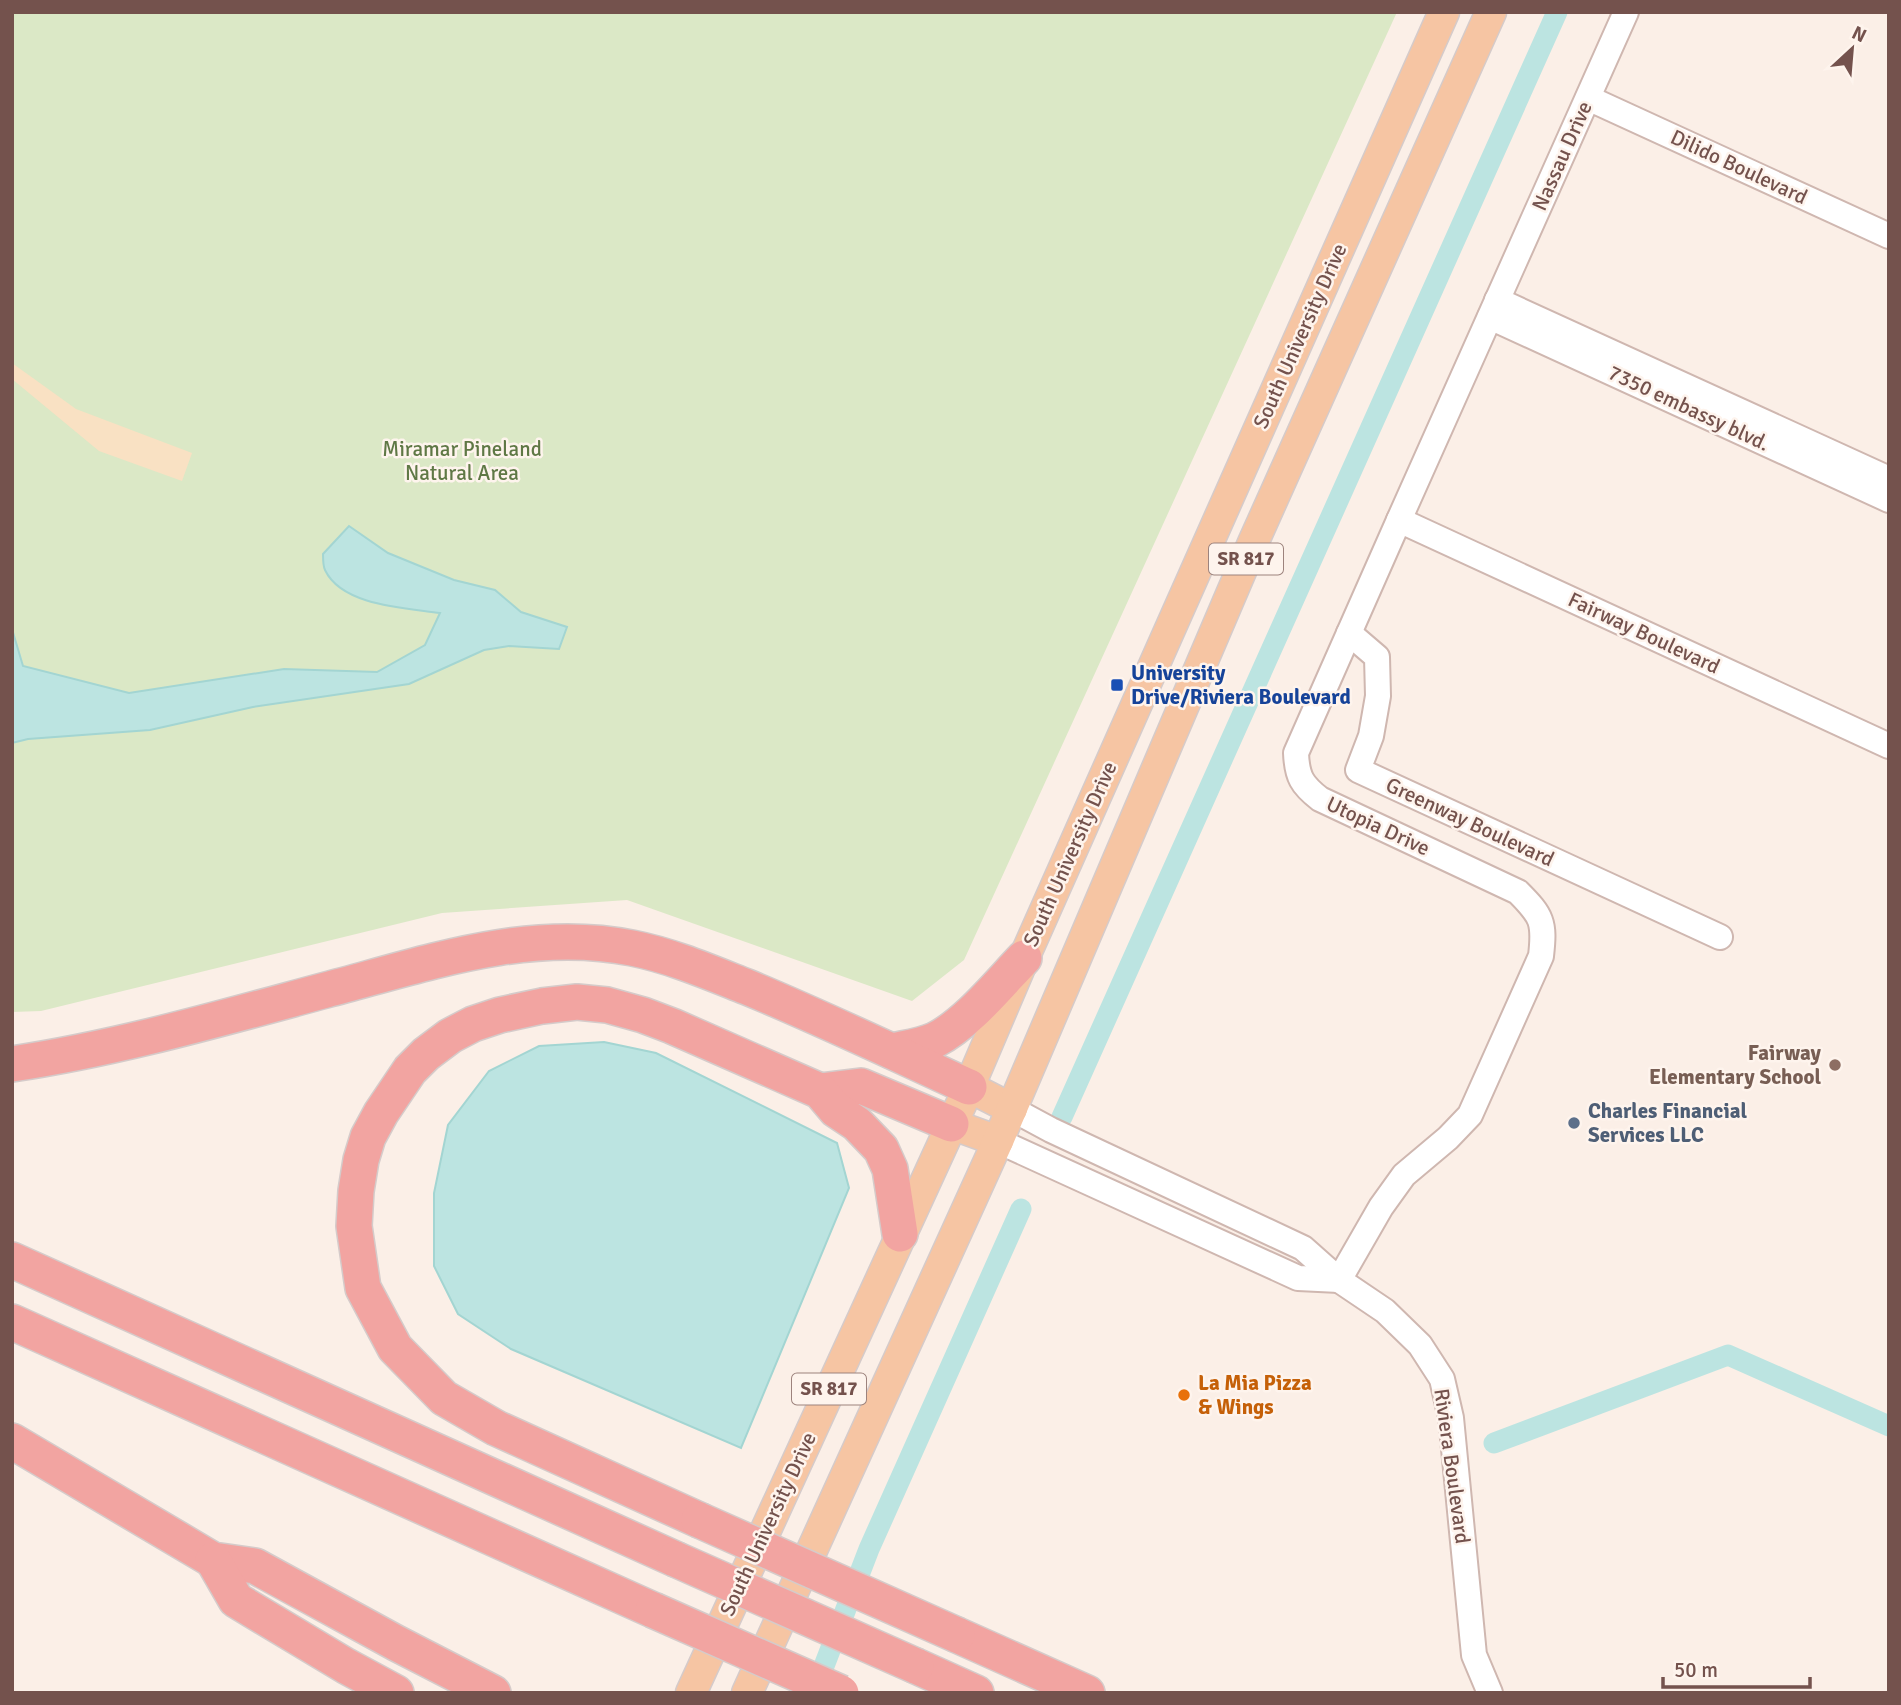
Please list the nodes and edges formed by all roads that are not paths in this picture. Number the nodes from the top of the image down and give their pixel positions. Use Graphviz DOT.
graph roads {
  1 [pos="1444,12"];
  2 [pos="1491,12"];
  3 [pos="1626,12"];
  4 [pos="1588,98"];
  5 [pos="1889,236"];
  6 [pos="1494,308"];
  7 [pos="1889,479"];
  8 [pos="1889,500"];
  9 [pos="1399,520"];
  10 [pos="1349,633"];
  11 [pos="1889,746"];
  12 [pos="1720,937"];
  13 [pos="1024,958"];
  14 [pos="892,1051"];
  15 [pos="12,1064"];
  16 [pos="969,1087"];
  17 [pos="820,1091"];
  18 [pos="1012,1110"];
  19 [pos="951,1124"];
  20 [pos="998,1141"];
  21 [pos="900,1234"];
  22 [pos="12,1260"];
  23 [pos="1339,1280"];
  24 [pos="12,1322"];
  25 [pos="12,1441"];
  26 [pos="213,1560"];
  27 [pos="396,1693"];
  28 [pos="493,1693"];
  29 [pos="691,1693"];
  30 [pos="747,1693"];
  31 [pos="841,1693"];
  32 [pos="976,1693"];
  33 [pos="1087,1693"];
  34 [pos="1490,1693"];
  1 -- 13 [label="main road, South University Drive / SR 817"];
  2 -- 18 [label="main road, South University Drive / SR 817"];
  3 -- 4 [label="street, Nassau Drive"];
  4 -- 5 [label="street, Dilido Boulevard"];
  4 -- 6 [label="street, Nassau Drive"];
  6 -- 7 [label="street"];
  6 -- 8 [label="street, 7350 embassy blvd."];
  6 -- 9 [label="street, Utopia Drive"];
  9 -- 10 [label="street, Utopia Drive"];
  9 -- 11 [label="street, Fairway Boulevard"];
  10 -- 12 [label="street, Greenway Boulevard"];
  10 -- 23 [label="street, Utopia Drive"];
  13 -- 14 [label="highway"];
  13 -- 16 [label="main road, South University Drive / SR 817"];
  14 -- 15 [label="highway"];
  14 -- 16 [label="highway"];
  16 -- 18 [label="main road"];
  16 -- 19 [label="main road, South University Drive / SR 817"];
  17 -- 19 [label="highway"];
  17 -- 21 [label="highway"];
  17 -- 33 [label="highway, bridge"];
  18 -- 20 [label="main road, South University Drive / SR 817"];
  18 -- 23 [label="street, Riviera Boulevard"];
  19 -- 20 [label="main road"];
  19 -- 21 [label="main road, South University Drive / SR 817"];
  20 -- 23 [label="street"];
  20 -- 30 [label="main road, South University Drive / SR 817"];
  21 -- 29 [label="main road, South University Drive / SR 817"];
  22 -- 32 [label="highway, bridge"];
  23 -- 34 [label="street, Riviera Boulevard"];
  24 -- 31 [label="highway, bridge"];
  25 -- 26 [label="highway"];
  26 -- 27 [label="highway"];
  26 -- 28 [label="highway"];
}
